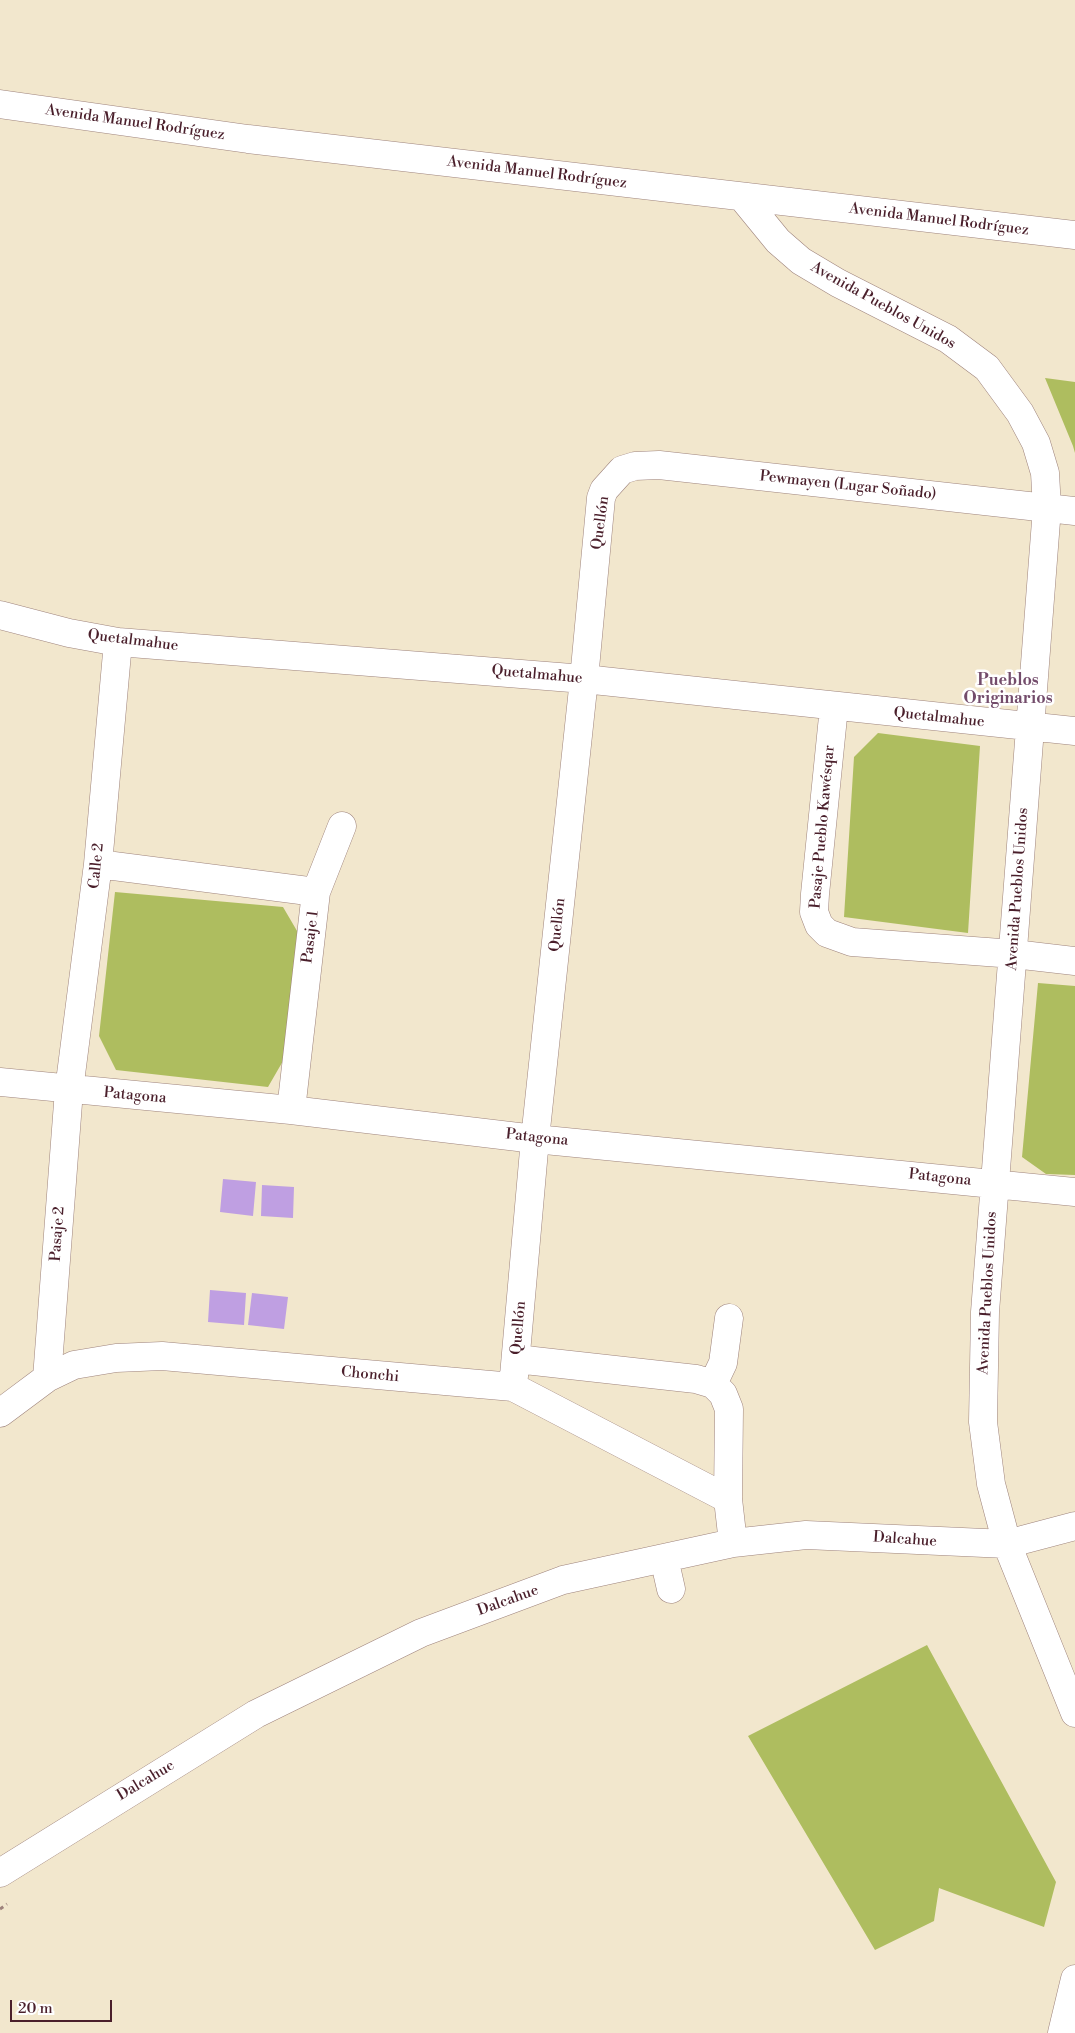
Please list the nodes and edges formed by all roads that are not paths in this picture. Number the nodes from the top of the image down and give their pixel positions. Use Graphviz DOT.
graph roads {
  1 [pos="0,104"];
  2 [pos="742,196"];
  3 [pos="1075,235"];
  4 [pos="622,470"];
  5 [pos="1047,508"];
  6 [pos="1075,511"];
  7 [pos="0,615"];
  8 [pos="118,642"];
  9 [pos="584,679"];
  10 [pos="834,707"];
  11 [pos="1030,726"];
  12 [pos="1075,731"];
  13 [pos="342,826"];
  14 [pos="98,864"];
  15 [pos="316,892"];
  16 [pos="1014,954"];
  17 [pos="1075,961"];
  18 [pos="0,1082"];
  19 [pos="69,1090"];
  20 [pos="291,1110"];
  21 [pos="535,1138"];
  22 [pos="994,1184"];
  23 [pos="1075,1192"];
  24 [pos="728,1318"];
  25 [pos="516,1359"];
  26 [pos="47,1378"];
  27 [pos="713,1384"];
  28 [pos="514,1387"];
  29 [pos="0,1413"];
  30 [pos="728,1499"];
  31 [pos="1075,1526"];
  32 [pos="733,1543"];
  33 [pos="1007,1544"];
  34 [pos="664,1558"];
  35 [pos="671,1589"];
  36 [pos="1075,1713"];
  37 [pos="0,1873"];
  38 [pos="1075,1979"];
  39 [pos="1062,2033"];
  1 -- 2 [label="street, Avenida Manuel Rodríguez"];
  2 -- 3 [label="street, Avenida Manuel Rodríguez"];
  2 -- 5 [label="street, Avenida Pueblos Unidos"];
  4 -- 5 [label="street, Pewmayen (Lugar Soñado)"];
  4 -- 9 [label="street, Quellón"];
  5 -- 6 [label="street, Pewmayen (Lugar Soñado)"];
  5 -- 11 [label="street, Avenida Pueblos Unidos"];
  7 -- 8 [label="street, Quetalmahue"];
  8 -- 9 [label="street, Quetalmahue"];
  8 -- 14 [label="street, Calle 2"];
  9 -- 10 [label="street, Quetalmahue"];
  9 -- 21 [label="street, Quellón"];
  10 -- 11 [label="street, Quetalmahue"];
  10 -- 16 [label="street, Pasaje Pueblo Kawésqar"];
  11 -- 12 [label="street, Quetalmahue"];
  11 -- 16 [label="street, Avenida Pueblos Unidos"];
  13 -- 15 [label="street"];
  14 -- 15 [label="street, Pasaje 1"];
  14 -- 19 [label="street, Calle 2"];
  15 -- 20 [label="street, Pasaje 1"];
  16 -- 17 [label="street"];
  16 -- 22 [label="street, Avenida Pueblos Unidos"];
  18 -- 19 [label="street, Patagona"];
  19 -- 20 [label="street, Patagona"];
  19 -- 26 [label="street, Pasaje 2"];
  20 -- 21 [label="street, Patagona"];
  21 -- 22 [label="street, Patagona"];
  21 -- 25 [label="street, Quellón"];
  22 -- 23 [label="street, Patagona"];
  22 -- 33 [label="street, Avenida Pueblos Unidos"];
  24 -- 27 [label="street"];
  25 -- 27 [label="street"];
  25 -- 28 [label="street, Quellón"];
  26 -- 28 [label="street, Chonchi"];
  26 -- 29 [label="street, Chonchi"];
  27 -- 30 [label="street"];
  28 -- 30 [label="street, Chonchi"];
  30 -- 32 [label="street"];
  31 -- 33 [label="street, Dalcahue"];
  32 -- 33 [label="street, Dalcahue"];
  32 -- 34 [label="street, Dalcahue"];
  33 -- 36 [label="street, Avenida Pueblos Unidos"];
  34 -- 35 [label="street"];
  34 -- 37 [label="street, Dalcahue"];
  38 -- 39 [label="street"];
}
